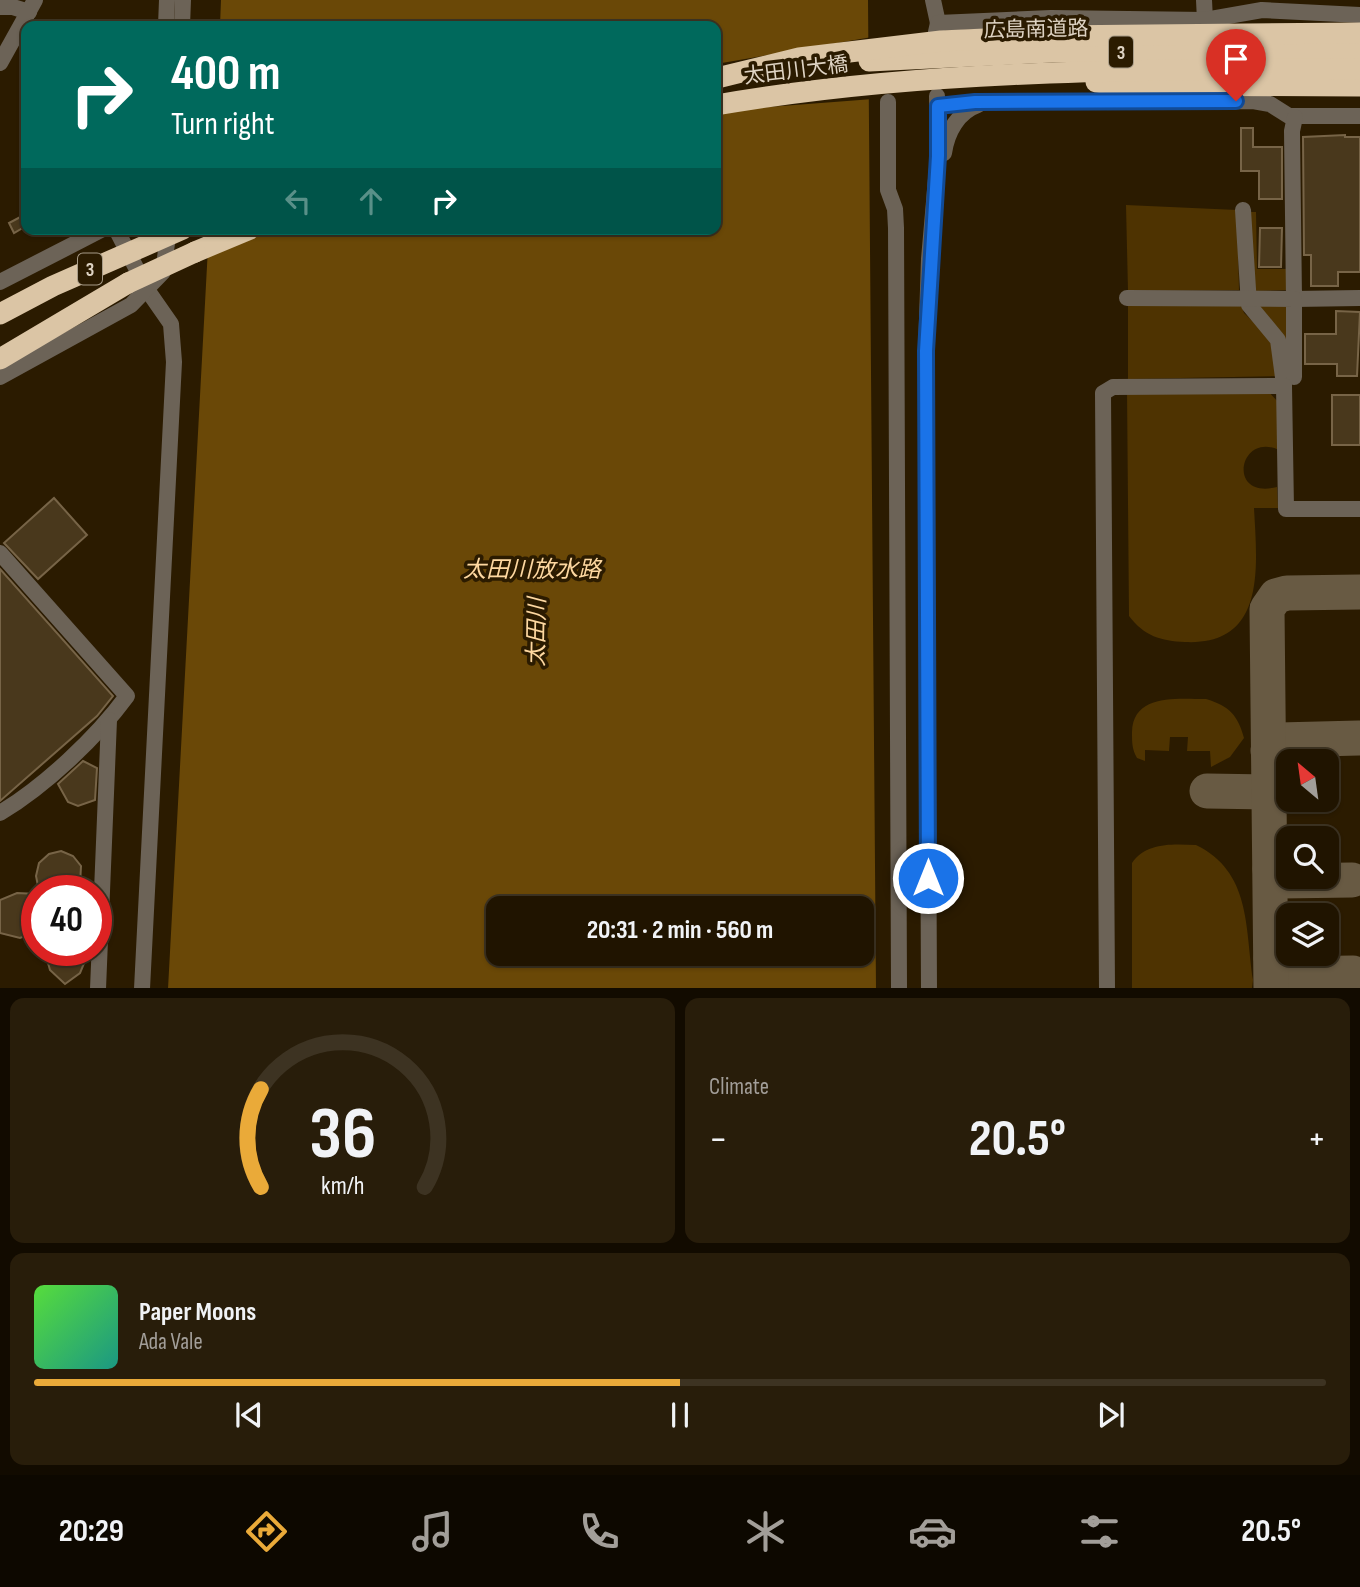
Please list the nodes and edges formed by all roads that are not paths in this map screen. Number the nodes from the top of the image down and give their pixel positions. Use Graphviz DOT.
graph roads {
  1 [pos="167,0"];
  2 [pos="183,0"];
  3 [pos="933,0"];
  4 [pos="1205,0"];
  5 [pos="32,6"];
  6 [pos="0,7"];
  7 [pos="1205,20"];
  8 [pos="166,21"];
  9 [pos="182,21"];
  10 [pos="1357,21"];
  11 [pos="21,26"];
  12 [pos="1360,51"];
  13 [pos="881,53"];
  14 [pos="0,63"];
  15 [pos="1360,69"];
  16 [pos="1050,75"];
  17 [pos="721,77"];
  18 [pos="1360,86"];
  19 [pos="885,93"];
  20 [pos="987,102"];
  21 [pos="721,104"];
  22 [pos="1360,116"];
  23 [pos="1295,117"];
  24 [pos="1243,211"];
  25 [pos="91,235"];
  26 [pos="118,235"];
  27 [pos="168,235"];
  28 [pos="169,235"];
  29 [pos="236,235"];
  30 [pos="930,275"];
  31 [pos="0,282"];
  32 [pos="138,287"];
  33 [pos="1127,298"];
  34 [pos="1360,298"];
  35 [pos="1247,299"];
  36 [pos="1294,299"];
  37 [pos="0,314"];
  38 [pos="0,359"];
  39 [pos="0,377"];
  40 [pos="1289,382"];
  41 [pos="1360,509"];
  42 [pos="0,553"];
  43 [pos="127,696"];
  44 [pos="157,696"];
  45 [pos="109,720"];
  46 [pos="0,813"];
  47 [pos="98,988"];
  48 [pos="142,988"];
  49 [pos="899,988"];
  50 [pos="929,988"];
  51 [pos="1107,988"];
  1 -- 8 [label="street"];
  2 -- 9 [label="street"];
  3 -- 7 [label="street"];
  4 -- 7 [label="street"];
  5 -- 6 [label="street"];
  7 -- 10 [label="street"];
  10 -- 13 [label="highway"];
  11 -- 14 [label="street"];
  12 -- 13 [label="highway, 広島南道路 / 3"];
  13 -- 17 [label="highway, 広島南道路 / 3"];
  15 -- 16 [label="highway, 3"];
  16 -- 18 [label="highway"];
  16 -- 19 [label="highway, 3"];
  19 -- 21 [label="highway, 太田川大橋 / 3"];
  19 -- 49 [label="street"];
  20 -- 23 [label="street"];
  20 -- 30 [label="street"];
  20 -- 30 [label="street"];
  22 -- 23 [label="street"];
  23 -- 36 [label="street"];
  24 -- 35 [label="street"];
  25 -- 31 [label="street"];
  26 -- 32 [label="street"];
  27 -- 32 [label="street"];
  28 -- 37 [label="highway, 3, bridge"];
  29 -- 32 [label="highway, 3, bridge"];
  30 -- 50 [label="street"];
  32 -- 38 [label="highway, 3"];
  32 -- 39 [label="street"];
  32 -- 44 [label="street"];
  33 -- 35 [label="street"];
  34 -- 36 [label="street"];
  35 -- 36 [label="street"];
  35 -- 40 [label="street"];
  36 -- 40 [label="street"];
  40 -- 41 [label="street"];
  40 -- 51 [label="street"];
  42 -- 43 [label="street"];
  43 -- 44 [label="street"];
  43 -- 45 [label="street"];
  44 -- 48 [label="street"];
  45 -- 46 [label="street"];
  45 -- 47 [label="street"];
}
